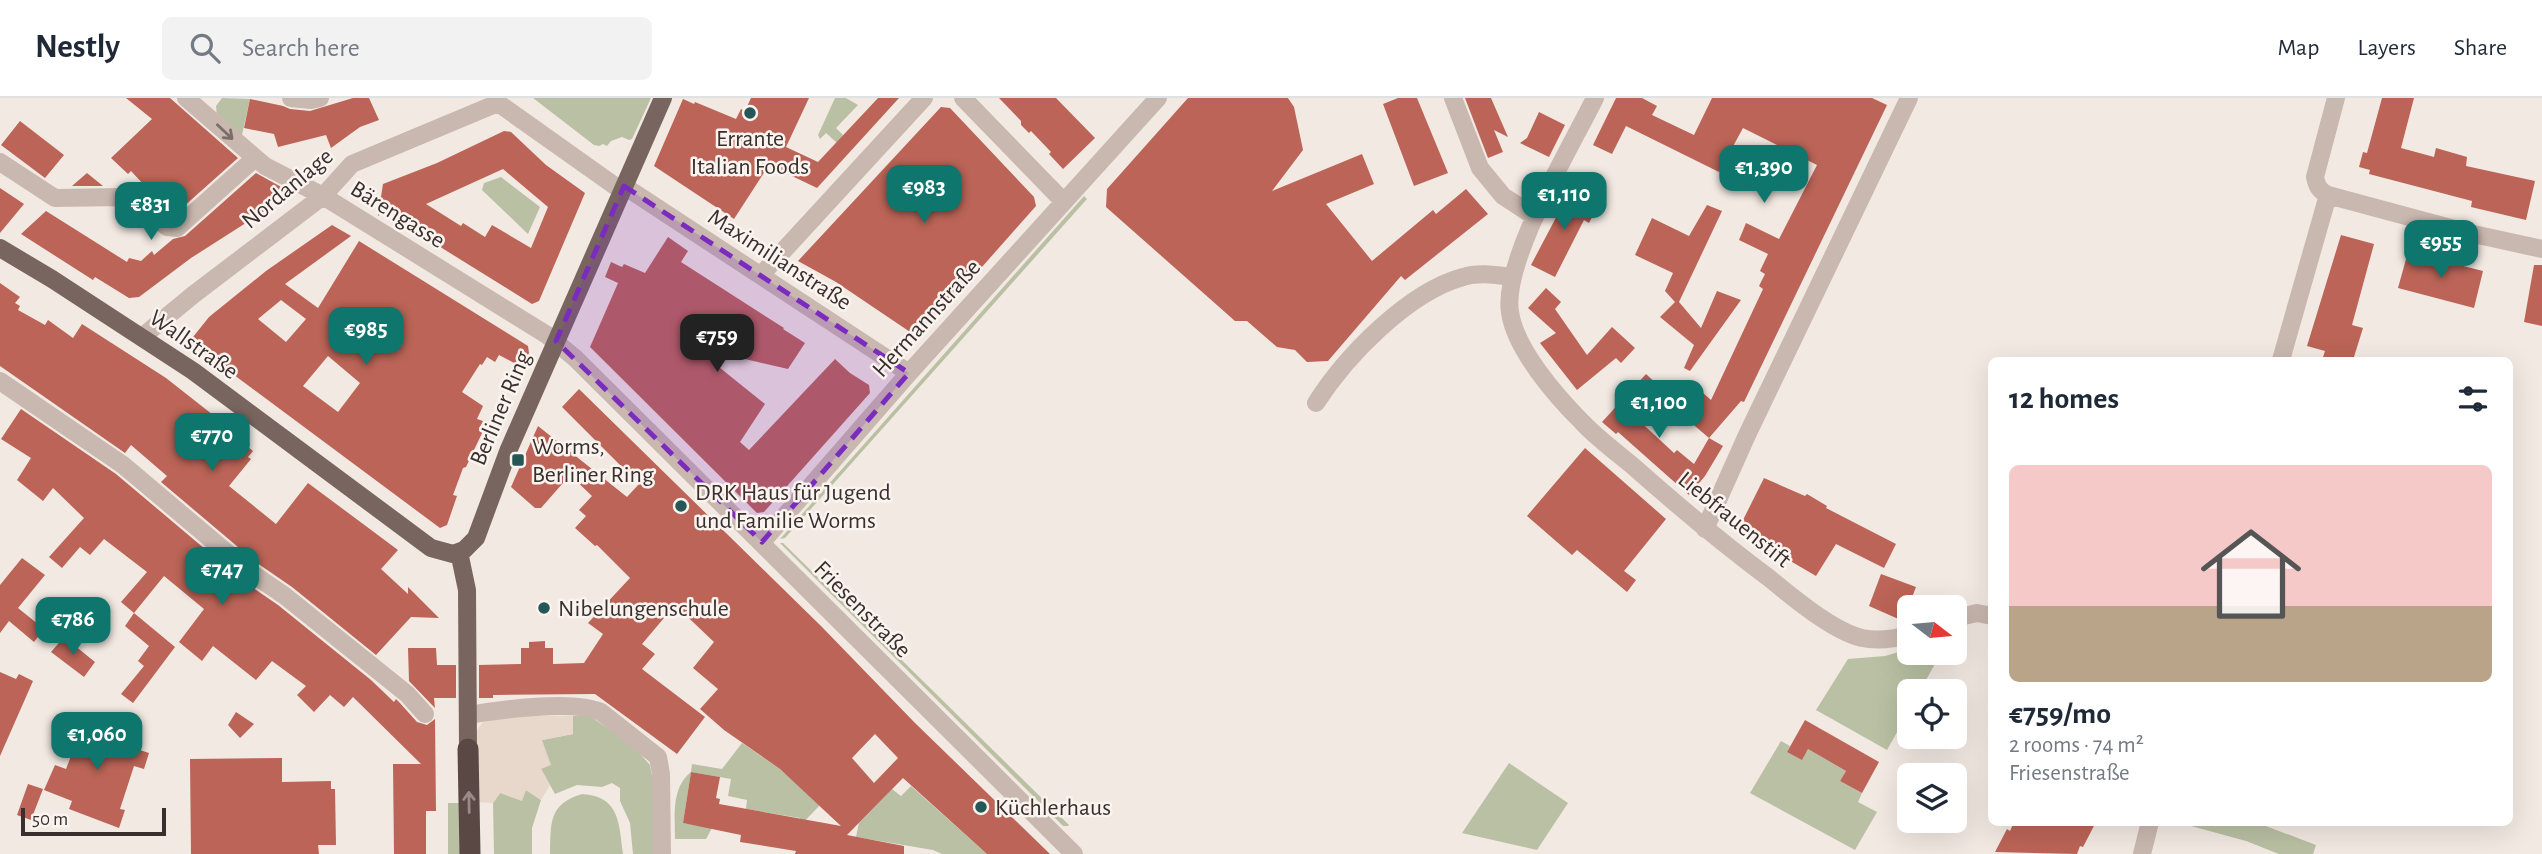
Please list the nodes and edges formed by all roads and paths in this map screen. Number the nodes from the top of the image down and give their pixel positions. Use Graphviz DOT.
graph roads {
  1 [pos="291,98"];
  2 [pos="320,98"];
  3 [pos="663,98"];
  4 [pos="924,98"];
  5 [pos="963,98"];
  6 [pos="1158,98"];
  7 [pos="1453,98"];
  8 [pos="1595,98"];
  9 [pos="1909,98"];
  10 [pos="2336,98"];
  11 [pos="195,100"];
  12 [pos="497,100"];
  13 [pos="254,159"];
  14 [pos="0,162"];
  15 [pos="623,188"];
  16 [pos="2328,195"];
  17 [pos="323,196"];
  18 [pos="1063,201"];
  19 [pos="1535,218"];
  20 [pos="0,248"];
  21 [pos="2542,249"];
  22 [pos="761,275"];
  23 [pos="1512,277"];
  24 [pos="142,337"];
  25 [pos="556,341"];
  26 [pos="2282,357"];
  27 [pos="909,373"];
  28 [pos="0,381"];
  29 [pos="1316,403"];
  30 [pos="1705,529"];
  31 [pos="762,542"];
  32 [pos="459,552"];
  33 [pos="1967,615"];
  34 [pos="1988,615"];
  35 [pos="1897,637"];
  36 [pos="425,714"];
  37 [pos="468,715"];
  38 [pos="468,749"];
  39 [pos="2149,826"];
  40 [pos="470,854"];
  41 [pos="662,854"];
  42 [pos="1074,854"];
  43 [pos="2142,854"];
  1 -- 2 [label="street"];
  3 -- 15 [label="main road, Berliner Ring"];
  4 -- 22 [label="street"];
  5 -- 18 [label="street"];
  6 -- 18 [label="street, Hermannstraße"];
  7 -- 19 [label="street"];
  8 -- 19 [label="street, Liebfrauenstift"];
  9 -- 30 [label="street"];
  10 -- 16 [label="street"];
  11 -- 13 [label="street, Bärengasse, one-way"];
  12 -- 15 [label="street, Nordanlage"];
  12 -- 17 [label="street, Nordanlage"];
  13 -- 14 [label="street"];
  13 -- 17 [label="street, Bärengasse"];
  15 -- 22 [label="street, Maximilianstraße"];
  15 -- 25 [label="main road, Berliner Ring"];
  16 -- 21 [label="street"];
  16 -- 26 [label="street"];
  17 -- 24 [label="street, Nordanlage"];
  17 -- 25 [label="street, Bärengasse"];
  18 -- 27 [label="street, Hermannstraße"];
  19 -- 23 [label="street, Liebfrauenstift"];
  20 -- 24 [label="main road, Wallstraße"];
  22 -- 27 [label="street, Maximilianstraße"];
  23 -- 29 [label="street"];
  23 -- 30 [label="street, Liebfrauenstift"];
  24 -- 32 [label="main road, Wallstraße"];
  25 -- 31 [label="street, Friesenstraße"];
  25 -- 32 [label="main road, Berliner Ring"];
  27 -- 31 [label="street, Hermannstraße"];
  28 -- 36 [label="street"];
  30 -- 35 [label="street, Liebfrauenstift"];
  31 -- 42 [label="street, Friesenstraße"];
  32 -- 37 [label="main road"];
  33 -- 34 [label="street"];
  37 -- 38 [label="main road"];
  37 -- 41 [label="street"];
  40 -- 38 [label="highway, one-way"];
  39 -- 43 [label="street"];
}
